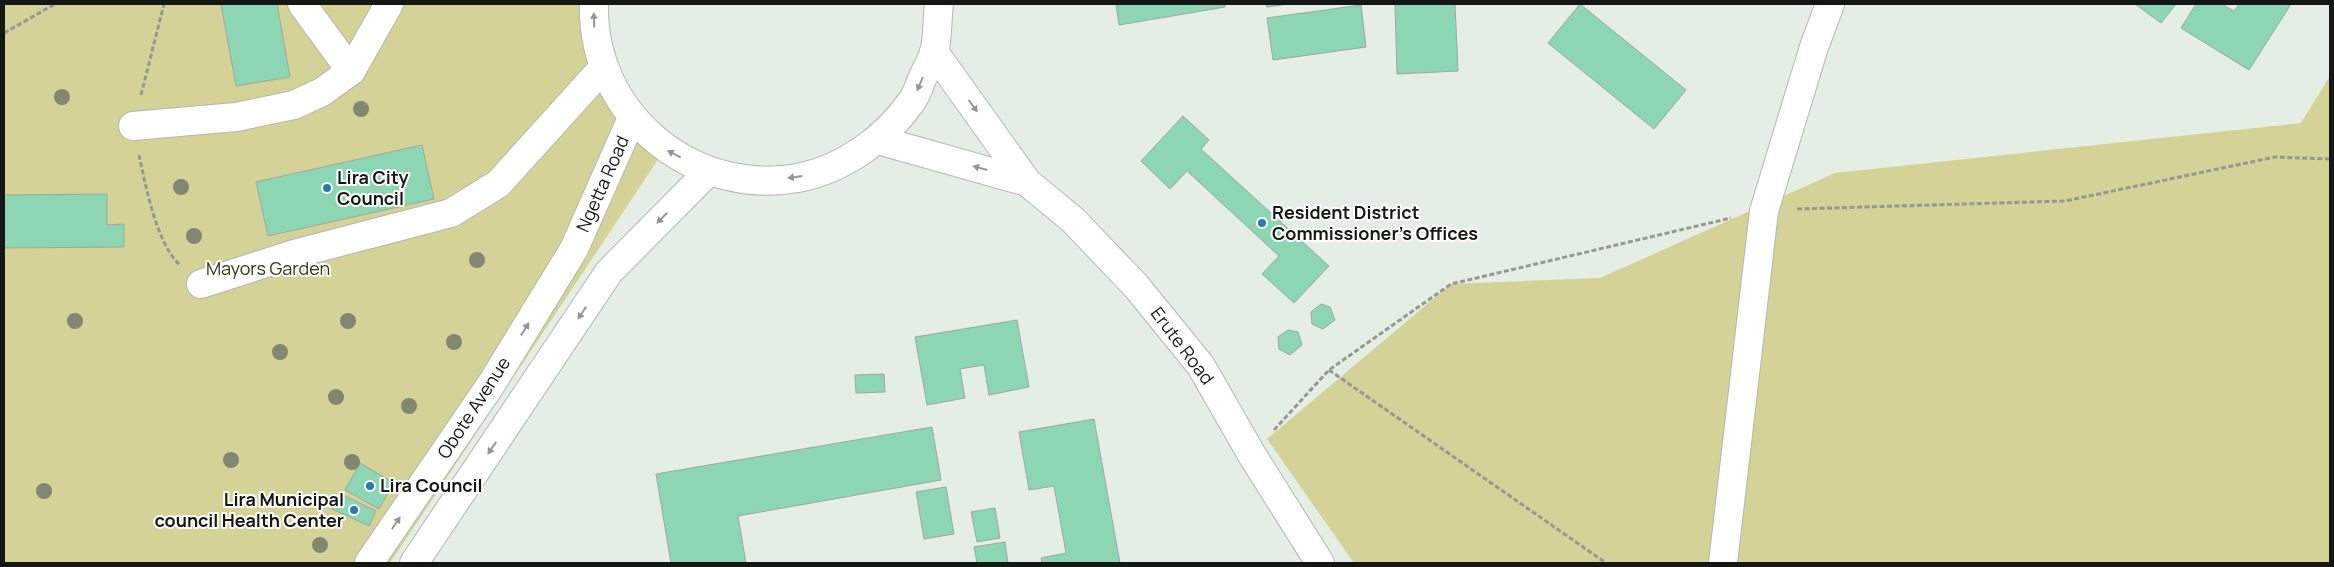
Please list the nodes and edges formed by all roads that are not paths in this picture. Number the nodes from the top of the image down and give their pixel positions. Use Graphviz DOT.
graph roads {
  1 [pos="302,4"];
  2 [pos="389,4"];
  3 [pos="594,4"];
  4 [pos="939,4"];
  5 [pos="1830,4"];
  6 [pos="934,52"];
  7 [pos="603,68"];
  8 [pos="351,71"];
  9 [pos="632,118"];
  10 [pos="134,126"];
  11 [pos="878,140"];
  12 [pos="709,171"];
  13 [pos="1027,182"];
  14 [pos="574,249"];
  15 [pos="200,284"];
  16 [pos="369,563"];
  17 [pos="414,563"];
  18 [pos="1320,563"];
  19 [pos="1722,563"];
  1 -- 8 [label="main road"];
  2 -- 8 [label="main road"];
  7 -- 3 [label="main road, one-way"];
  4 -- 6 [label="main road"];
  5 -- 19 [label="main road"];
  6 -- 11 [label="main road, one-way"];
  6 -- 13 [label="main road, one-way"];
  7 -- 9 [label="main road"];
  7 -- 15 [label="main road"];
  8 -- 10 [label="main road"];
  12 -- 9 [label="main road, one-way"];
  9 -- 14 [label="main road, Ngetta Road"];
  11 -- 12 [label="main road, one-way"];
  13 -- 11 [label="main road, one-way"];
  12 -- 17 [label="main road, Obote Avenue, one-way"];
  13 -- 18 [label="main road, Erute Road"];
  16 -- 14 [label="main road, Obote Avenue, one-way"];
}
